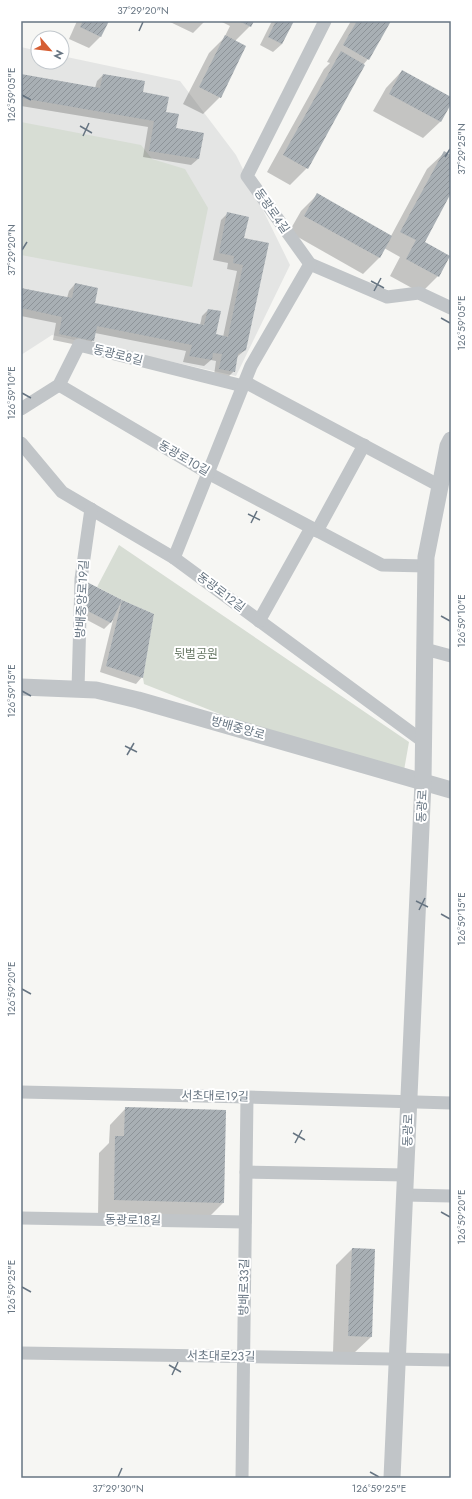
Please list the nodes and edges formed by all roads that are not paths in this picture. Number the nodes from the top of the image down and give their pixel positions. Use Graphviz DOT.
graph roads {
  1 [pos="325,21"];
  2 [pos="310,264"];
  3 [pos="451,308"];
  4 [pos="244,384"];
  5 [pos="59,385"];
  6 [pos="21,409"];
  7 [pos="451,440"];
  8 [pos="21,443"];
  9 [pos="364,445"];
  10 [pos="208,473"];
  11 [pos="443,489"];
  12 [pos="91,509"];
  13 [pos="314,529"];
  14 [pos="174,558"];
  15 [pos="426,566"];
  16 [pos="259,621"];
  17 [pos="425,649"];
  18 [pos="451,656"];
  19 [pos="21,687"];
  20 [pos="78,689"];
  21 [pos="424,742"];
  22 [pos="423,782"];
  23 [pos="451,790"];
  24 [pos="21,1092"];
  25 [pos="247,1097"];
  26 [pos="409,1102"];
  27 [pos="451,1103"];
  28 [pos="246,1172"];
  29 [pos="406,1175"];
  30 [pos="405,1195"];
  31 [pos="451,1196"];
  32 [pos="21,1218"];
  33 [pos="245,1222"];
  34 [pos="21,1353"];
  35 [pos="243,1357"];
  36 [pos="397,1359"];
  37 [pos="451,1360"];
  38 [pos="242,1478"];
  39 [pos="392,1478"];
  1 -- 2 [label="street, 동광로4길"];
  2 -- 3 [label="street"];
  2 -- 4 [label="street"];
  4 -- 5 [label="street, 동광로8길"];
  4 -- 9 [label="street, 동광로8길"];
  4 -- 10 [label="street"];
  5 -- 6 [label="street"];
  5 -- 10 [label="street, 동광로10길"];
  7 -- 11 [label="street, 동광로"];
  8 -- 12 [label="street, 동광로12길"];
  9 -- 11 [label="street, 동광로8길"];
  9 -- 13 [label="street"];
  10 -- 13 [label="street, 동광로10길"];
  10 -- 14 [label="street"];
  11 -- 15 [label="street, 동광로"];
  12 -- 14 [label="street, 동광로12길"];
  12 -- 20 [label="street, 방배중앙로19길"];
  13 -- 15 [label="street, 동광로10길"];
  13 -- 16 [label="street"];
  14 -- 16 [label="street, 동광로12길"];
  15 -- 17 [label="street, 동광로"];
  16 -- 21 [label="street, 동광로12길"];
  17 -- 18 [label="street"];
  17 -- 21 [label="street, 동광로"];
  19 -- 20 [label="street, 방배중앙로"];
  20 -- 22 [label="street, 방배중앙로"];
  21 -- 22 [label="street, 동광로"];
  22 -- 23 [label="street, 방배중앙로"];
  22 -- 26 [label="street, 동광로"];
  24 -- 25 [label="street, 서초대로19길"];
  25 -- 26 [label="street, 서초대로19길"];
  25 -- 28 [label="street, 방배로33길"];
  26 -- 27 [label="street, 서초대로19길"];
  26 -- 29 [label="street, 동광로"];
  28 -- 29 [label="street"];
  28 -- 33 [label="street, 방배로33길"];
  29 -- 30 [label="street, 동광로"];
  30 -- 31 [label="street"];
  30 -- 36 [label="street, 동광로"];
  32 -- 33 [label="street, 동광로18길"];
  33 -- 35 [label="street, 방배로33길"];
  34 -- 35 [label="street, 서초대로23길"];
  35 -- 36 [label="street, 서초대로23길"];
  35 -- 38 [label="street, 방배로33길"];
  36 -- 37 [label="street, 서초대로23길"];
  36 -- 39 [label="street, 동광로"];
}
